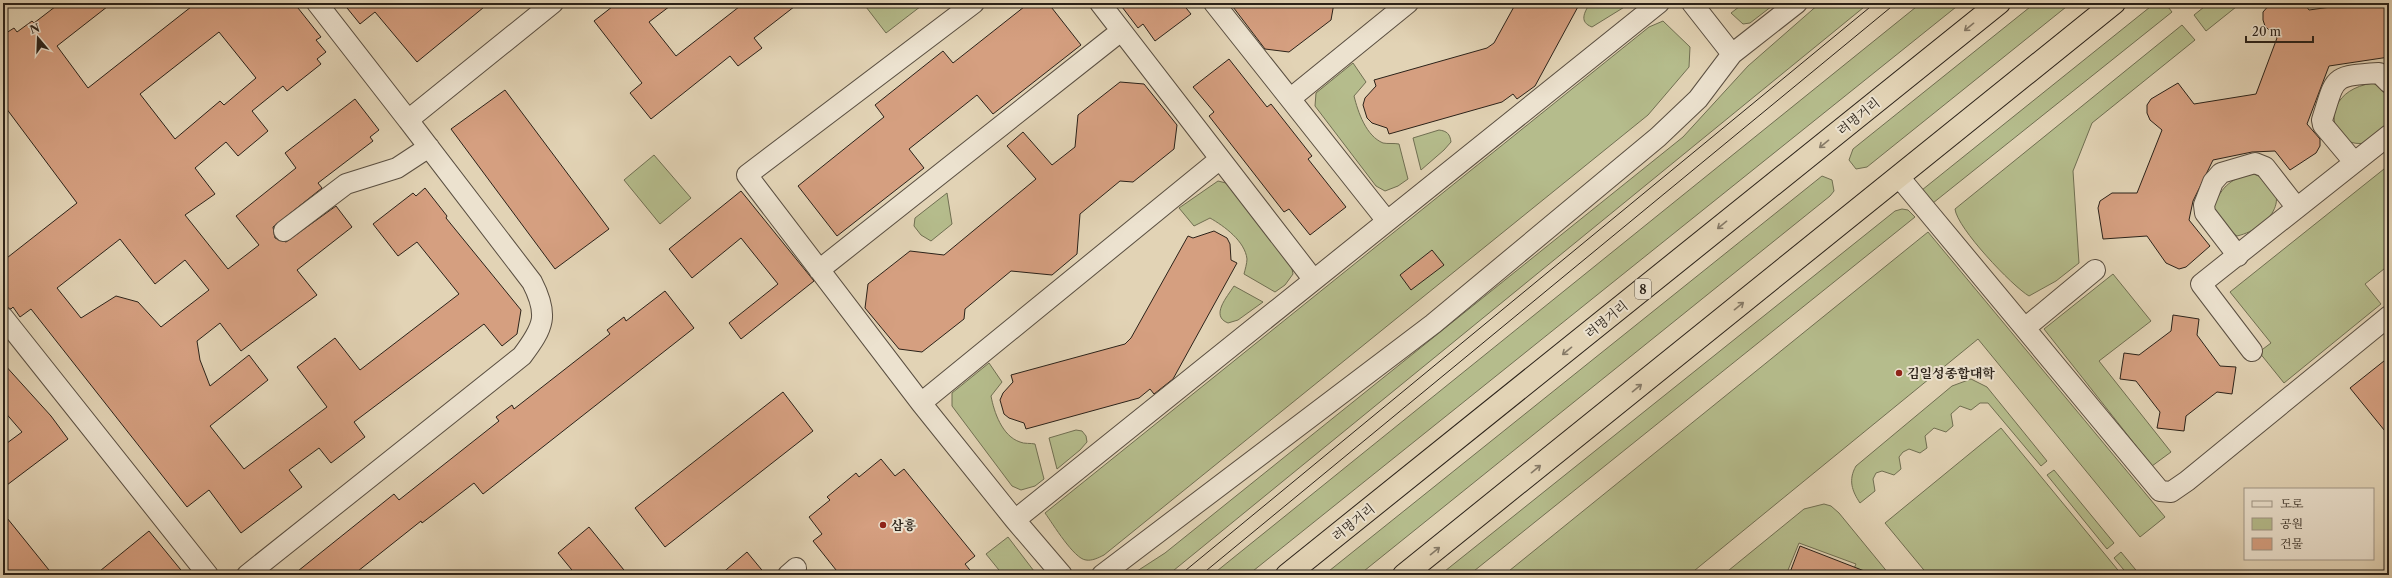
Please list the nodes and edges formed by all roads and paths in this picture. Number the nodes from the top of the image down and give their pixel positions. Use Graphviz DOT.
graph roads {
  1 [pos="317,3"];
  2 [pos="553,3"];
  3 [pos="974,3"];
  4 [pos="1100,3"];
  5 [pos="1214,3"];
  6 [pos="1408,3"];
  7 [pos="1659,3"];
  8 [pos="1692,3"];
  9 [pos="1797,3"];
  10 [pos="1999,3"];
  11 [pos="2114,3"];
  12 [pos="1121,31"];
  13 [pos="1732,54"];
  14 [pos="2389,83"];
  15 [pos="1291,98"];
  16 [pos="408,120"];
  17 [pos="2389,135"];
  18 [pos="429,147"];
  19 [pos="1220,159"];
  20 [pos="2354,162"];
  21 [pos="1899,177"];
  22 [pos="2297,208"];
  23 [pos="1387,221"];
  24 [pos="284,231"];
  25 [pos="2238,256"];
  26 [pos="818,270"];
  27 [pos="2095,270"];
  28 [pos="1313,279"];
  29 [pos="2389,316"];
  30 [pos="3,317"];
  31 [pos="2025,328"];
  32 [pos="2252,351"];
  33 [pos="921,403"];
  34 [pos="1015,520"];
  35 [pos="208,575"];
  36 [pos="247,575"];
  37 [pos="1062,575"];
  38 [pos="1102,575"];
  39 [pos="1287,575"];
  40 [pos="1404,575"];
  1 -- 16 [label="street"];
  2 -- 16 [label="street"];
  3 -- 26 [label="street"];
  4 -- 12 [label="street"];
  5 -- 15 [label="street"];
  6 -- 15 [label="street"];
  7 -- 23 [label="street"];
  8 -- 13 [label="street"];
  9 -- 13 [label="street"];
  10 -- 39 [label="highway, 려명거리 / 8, one-way"];
  11 -- 21 [label="highway"];
  12 -- 19 [label="street"];
  12 -- 26 [label="street"];
  13 -- 38 [label="street"];
  14 -- 20 [label="street"];
  15 -- 23 [label="street"];
  16 -- 18 [label="street"];
  17 -- 20 [label="street"];
  18 -- 24 [label="street"];
  18 -- 36 [label="street"];
  19 -- 28 [label="street"];
  19 -- 33 [label="street"];
  20 -- 22 [label="street"];
  21 -- 31 [label="street"];
  40 -- 21 [label="highway, one-way"];
  22 -- 25 [label="street"];
  22 -- 25 [label="street"];
  23 -- 28 [label="street"];
  25 -- 32 [label="street"];
  26 -- 33 [label="street"];
  27 -- 31 [label="street"];
  28 -- 34 [label="street"];
  29 -- 31 [label="street"];
  30 -- 35 [label="street"];
  33 -- 34 [label="street"];
  34 -- 37 [label="street"];
}
